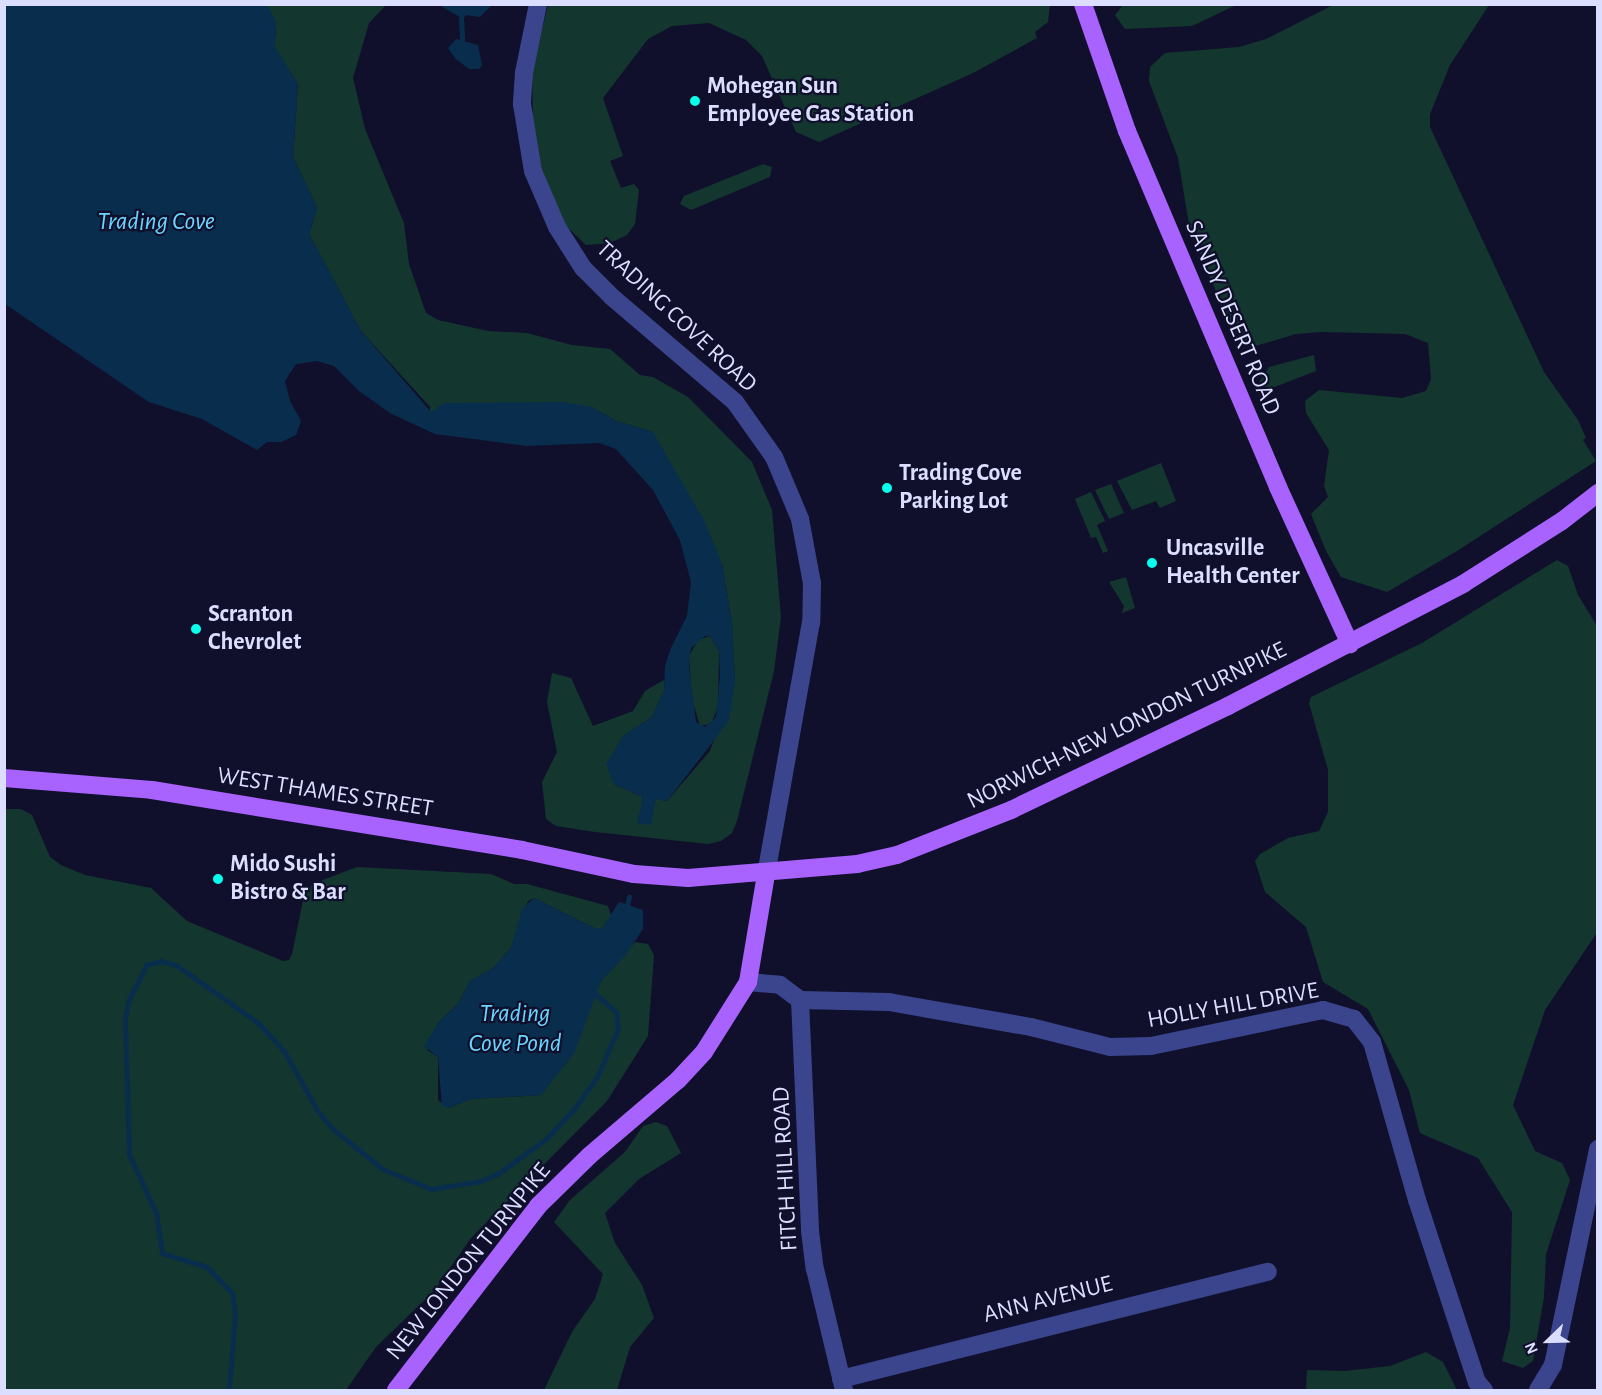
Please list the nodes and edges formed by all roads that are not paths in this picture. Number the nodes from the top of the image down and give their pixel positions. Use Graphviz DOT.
graph roads {
  1 [pos="538,4"];
  2 [pos="1083,4"];
  3 [pos="1598,493"];
  4 [pos="1350,644"];
  5 [pos="4,778"];
  6 [pos="634,874"];
  7 [pos="766,874"];
  8 [pos="748,982"];
  9 [pos="800,1000"];
  10 [pos="1598,1149"];
  11 [pos="1268,1272"];
  12 [pos="843,1385"];
  13 [pos="396,1390"];
  14 [pos="1484,1390"];
  15 [pos="1538,1390"];
  1 -- 7 [label="street, TRADING COVE ROAD"];
  2 -- 4 [label="main road, SANDY DESERT ROAD"];
  3 -- 4 [label="main road, NORWICH-NEW LONDON TURNPIKE"];
  4 -- 7 [label="main road, NORWICH-NEW LONDON TURNPIKE"];
  5 -- 6 [label="main road, WEST THAMES STREET"];
  6 -- 7 [label="main road, NORWICH-NEW LONDON TURNPIKE"];
  7 -- 8 [label="main road, NEW LONDON TURNPIKE"];
  8 -- 9 [label="street"];
  8 -- 13 [label="main road, NEW LONDON TURNPIKE"];
  9 -- 12 [label="street, FITCH HILL ROAD"];
  9 -- 14 [label="street, HOLLY HILL DRIVE"];
  10 -- 15 [label="street"];
  11 -- 12 [label="street, ANN AVENUE"];
}
